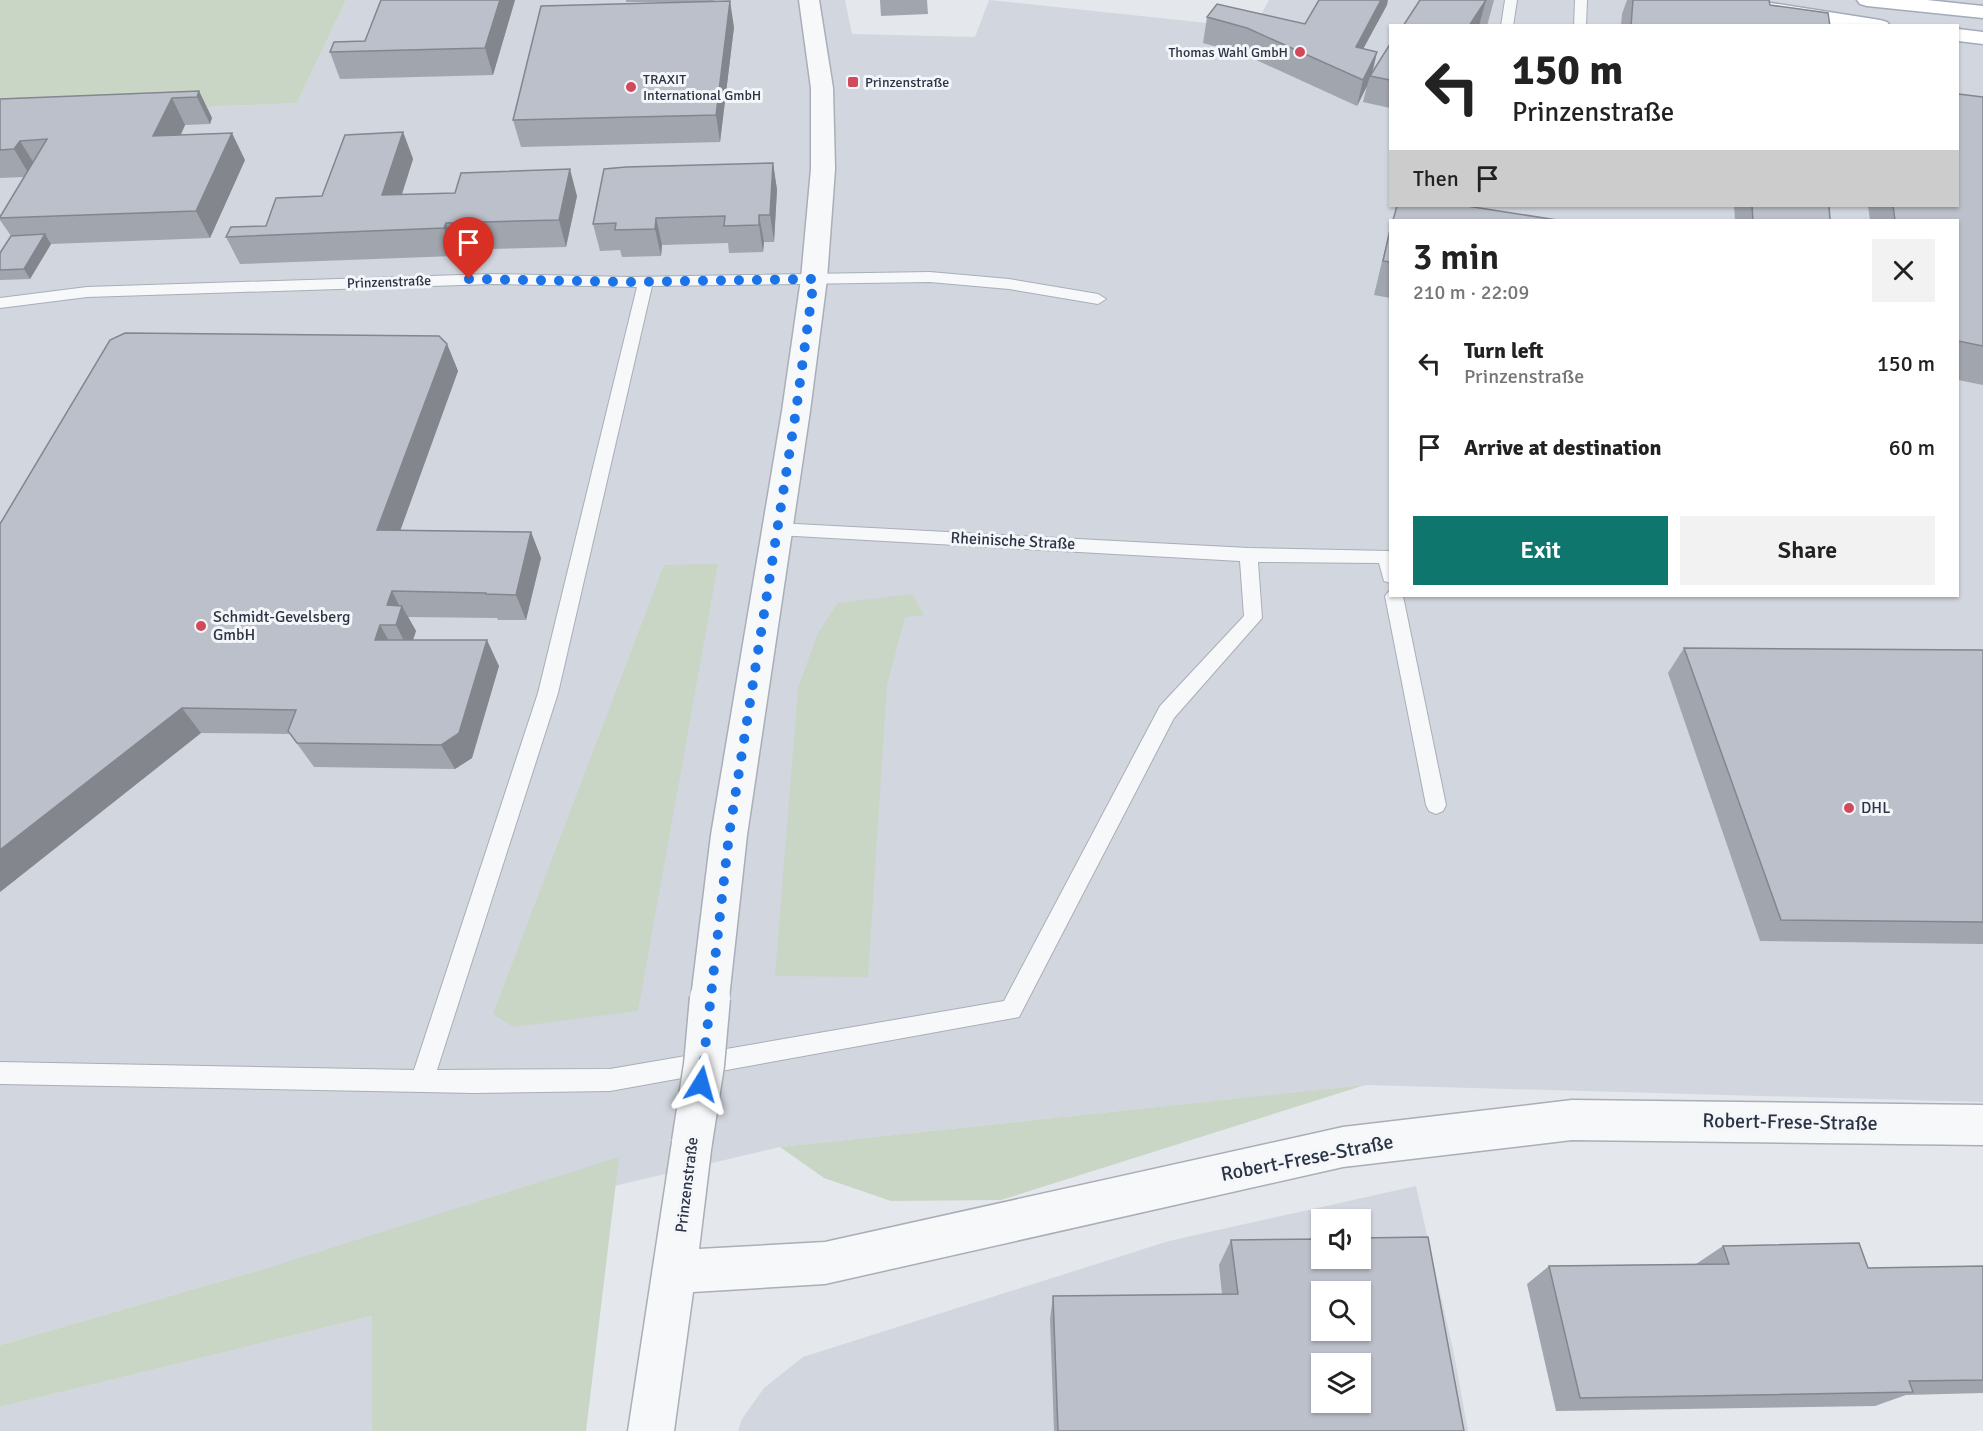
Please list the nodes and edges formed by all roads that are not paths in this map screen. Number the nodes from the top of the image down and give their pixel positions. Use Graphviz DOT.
graph roads {
  1 [pos="809,0"];
  2 [pos="1511,0"];
  3 [pos="1581,0"];
  4 [pos="1712,0"];
  5 [pos="1868,0"];
  6 [pos="1983,12"];
  7 [pos="1507,24"];
  8 [pos="1580,24"];
  9 [pos="1867,24"];
  10 [pos="1959,35"];
  11 [pos="1983,38"];
  12 [pos="814,279"];
  13 [pos="646,281"];
  14 [pos="1098,299"];
  15 [pos="0,303"];
  16 [pos="777,528"];
  17 [pos="1248,555"];
  18 [pos="1389,557"];
  19 [pos="1394,597"];
  20 [pos="1436,806"];
  21 [pos="0,1073"];
  22 [pos="423,1081"];
  23 [pos="1983,1125"];
  24 [pos="675,1272"];
  25 [pos="651,1431"];
  1 -- 12 [label="street, Prinzenstraße"];
  2 -- 7 [label="lane"];
  3 -- 8 [label="lane"];
  4 -- 9 [label="main road"];
  5 -- 6 [label="main road"];
  10 -- 11 [label="main road"];
  12 -- 13 [label="lane, Prinzenstraße"];
  12 -- 14 [label="lane"];
  12 -- 16 [label="street, Prinzenstraße"];
  13 -- 15 [label="lane, Prinzenstraße"];
  13 -- 22 [label="lane"];
  16 -- 17 [label="lane, Rheinische Straße"];
  16 -- 24 [label="street, Prinzenstraße, bridge"];
  17 -- 18 [label="lane, Rheinische Straße"];
  17 -- 22 [label="lane"];
  19 -- 20 [label="lane"];
  21 -- 22 [label="lane"];
  23 -- 24 [label="street, Robert-Frese-Straße"];
  24 -- 25 [label="street, Prinzenstraße"];
}
